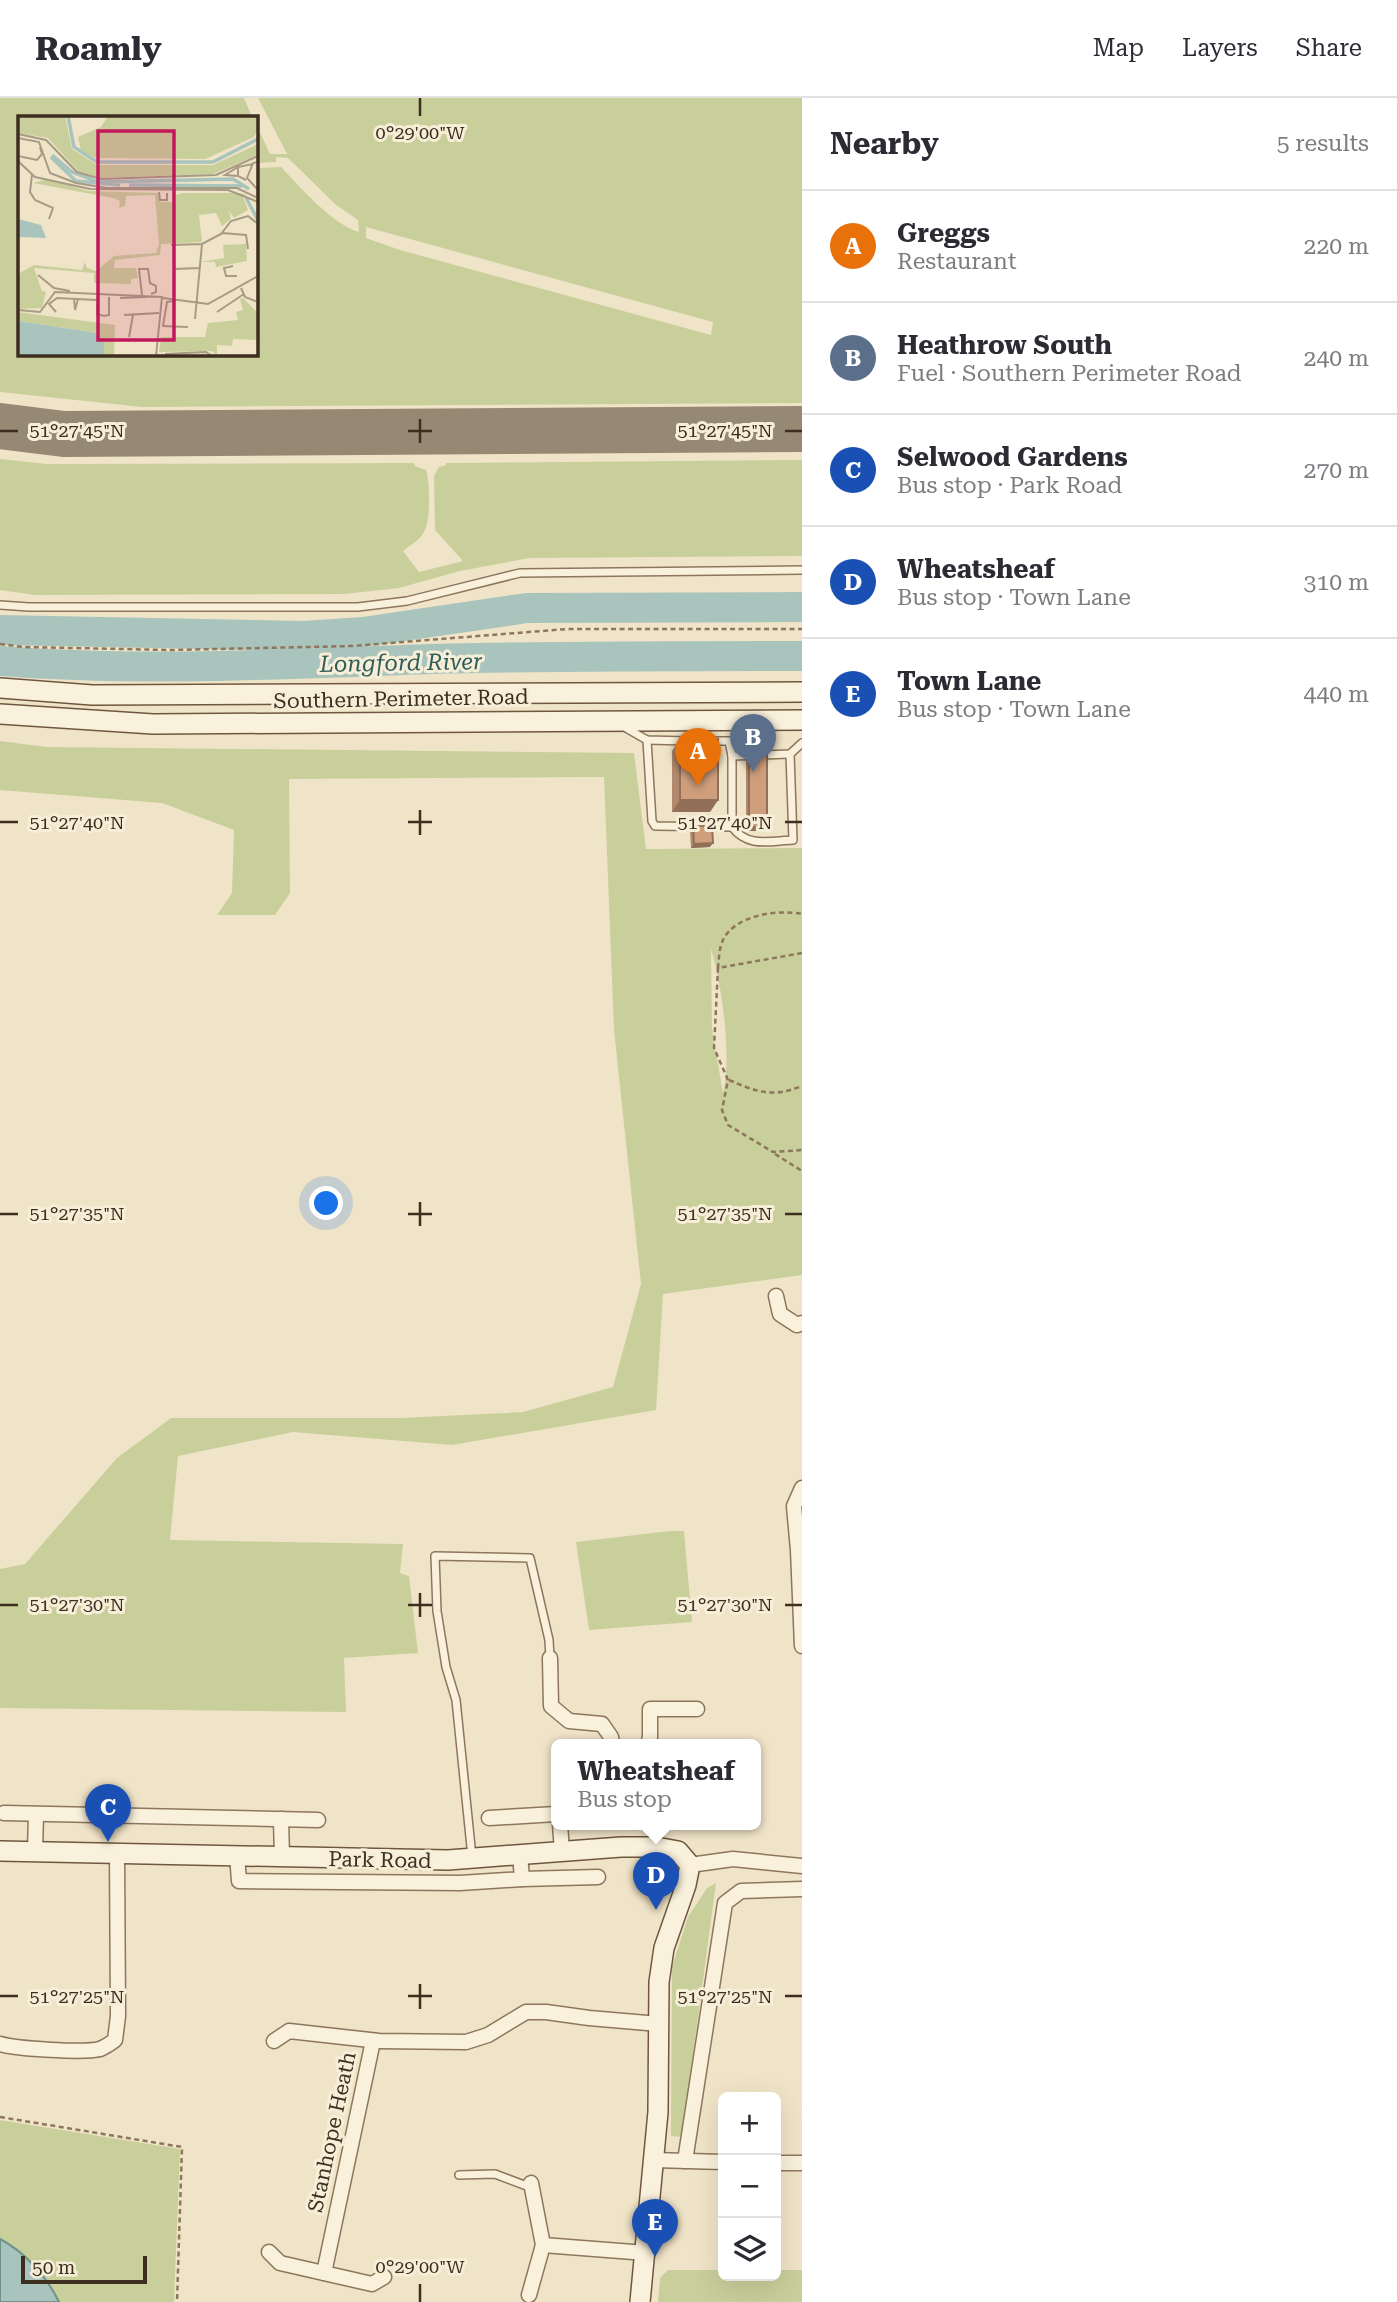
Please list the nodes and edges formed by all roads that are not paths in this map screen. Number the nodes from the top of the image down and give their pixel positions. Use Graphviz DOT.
graph roads {
  1 [pos="802,570"];
  2 [pos="0,604"];
  3 [pos="0,688"];
  4 [pos="802,692"];
  5 [pos="0,715"];
  6 [pos="602,720"];
  7 [pos="802,720"];
  8 [pos="647,740"];
  9 [pos="802,743"];
  10 [pos="790,754"];
  11 [pos="733,756"];
  12 [pos="732,827"];
  13 [pos="776,1296"];
  14 [pos="802,1323"];
  15 [pos="802,1488"];
  16 [pos="800,1550"];
  17 [pos="802,1646"];
  18 [pos="551,1658"];
  19 [pos="697,1709"];
  20 [pos="611,1739"];
  21 [pos="649,1739"];
  22 [pos="5,1813"];
  23 [pos="36,1814"];
  24 [pos="551,1814"];
  25 [pos="489,1818"];
  26 [pos="281,1819"];
  27 [pos="318,1820"];
  28 [pos="560,1830"];
  29 [pos="0,1851"];
  30 [pos="562,1851"];
  31 [pos="35,1852"];
  32 [pos="117,1853"];
  33 [pos="520,1854"];
  34 [pos="237,1855"];
  35 [pos="282,1857"];
  36 [pos="472,1858"];
  37 [pos="690,1865"];
  38 [pos="802,1866"];
  39 [pos="598,1877"];
  40 [pos="522,1878"];
  41 [pos="802,1889"];
  42 [pos="659,2024"];
  43 [pos="373,2040"];
  44 [pos="274,2041"];
  45 [pos="0,2045"];
  46 [pos="654,2160"];
  47 [pos="685,2161"];
  48 [pos="718,2162"];
  49 [pos="781,2163"];
  50 [pos="802,2163"];
  51 [pos="459,2175"];
  52 [pos="532,2186"];
  53 [pos="543,2245"];
  54 [pos="269,2252"];
  55 [pos="646,2253"];
  56 [pos="324,2273"];
  57 [pos="384,2277"];
  58 [pos="529,2295"];
  59 [pos="640,2302"];
  1 -- 2 [label="lane"];
  3 -- 4 [label="street, Southern Perimeter Road"];
  5 -- 6 [label="street, Southern Perimeter Road"];
  6 -- 7 [label="street, Southern Perimeter Road"];
  6 -- 8 [label="lane"];
  8 -- 11 [label="lane"];
  8 -- 12 [label="lane"];
  9 -- 10 [label="lane"];
  10 -- 11 [label="lane"];
  10 -- 12 [label="lane"];
  11 -- 12 [label="lane"];
  13 -- 14 [label="street"];
  15 -- 16 [label="street"];
  16 -- 17 [label="street"];
  18 -- 20 [label="street"];
  18 -- 36 [label="lane"];
  19 -- 21 [label="street"];
  22 -- 23 [label="street, Park Road"];
  23 -- 26 [label="street, Park Road"];
  23 -- 31 [label="street"];
  24 -- 25 [label="street"];
  26 -- 27 [label="street, Park Road"];
  26 -- 35 [label="street"];
  28 -- 30 [label="street"];
  29 -- 31 [label="street, Park Road"];
  30 -- 33 [label="street, Park Road"];
  30 -- 37 [label="street, Park Road"];
  31 -- 32 [label="street, Park Road"];
  32 -- 34 [label="street, Park Road"];
  32 -- 45 [label="street"];
  33 -- 36 [label="street, Park Road"];
  33 -- 40 [label="street"];
  34 -- 35 [label="street, Park Road"];
  34 -- 40 [label="street, Park Road"];
  35 -- 36 [label="street, Park Road"];
  37 -- 38 [label="street"];
  37 -- 42 [label="street"];
  39 -- 40 [label="street"];
  41 -- 47 [label="street"];
  42 -- 43 [label="street, Stanhope Heath"];
  42 -- 46 [label="street"];
  43 -- 44 [label="street"];
  43 -- 56 [label="street, Stanhope Heath"];
  46 -- 47 [label="street"];
  46 -- 55 [label="street"];
  47 -- 48 [label="street"];
  49 -- 50 [label="street"];
  51 -- 52 [label="lane"];
  52 -- 53 [label="street"];
  53 -- 55 [label="street"];
  53 -- 58 [label="street"];
  54 -- 56 [label="street"];
  55 -- 59 [label="street"];
  56 -- 57 [label="street"];
}
